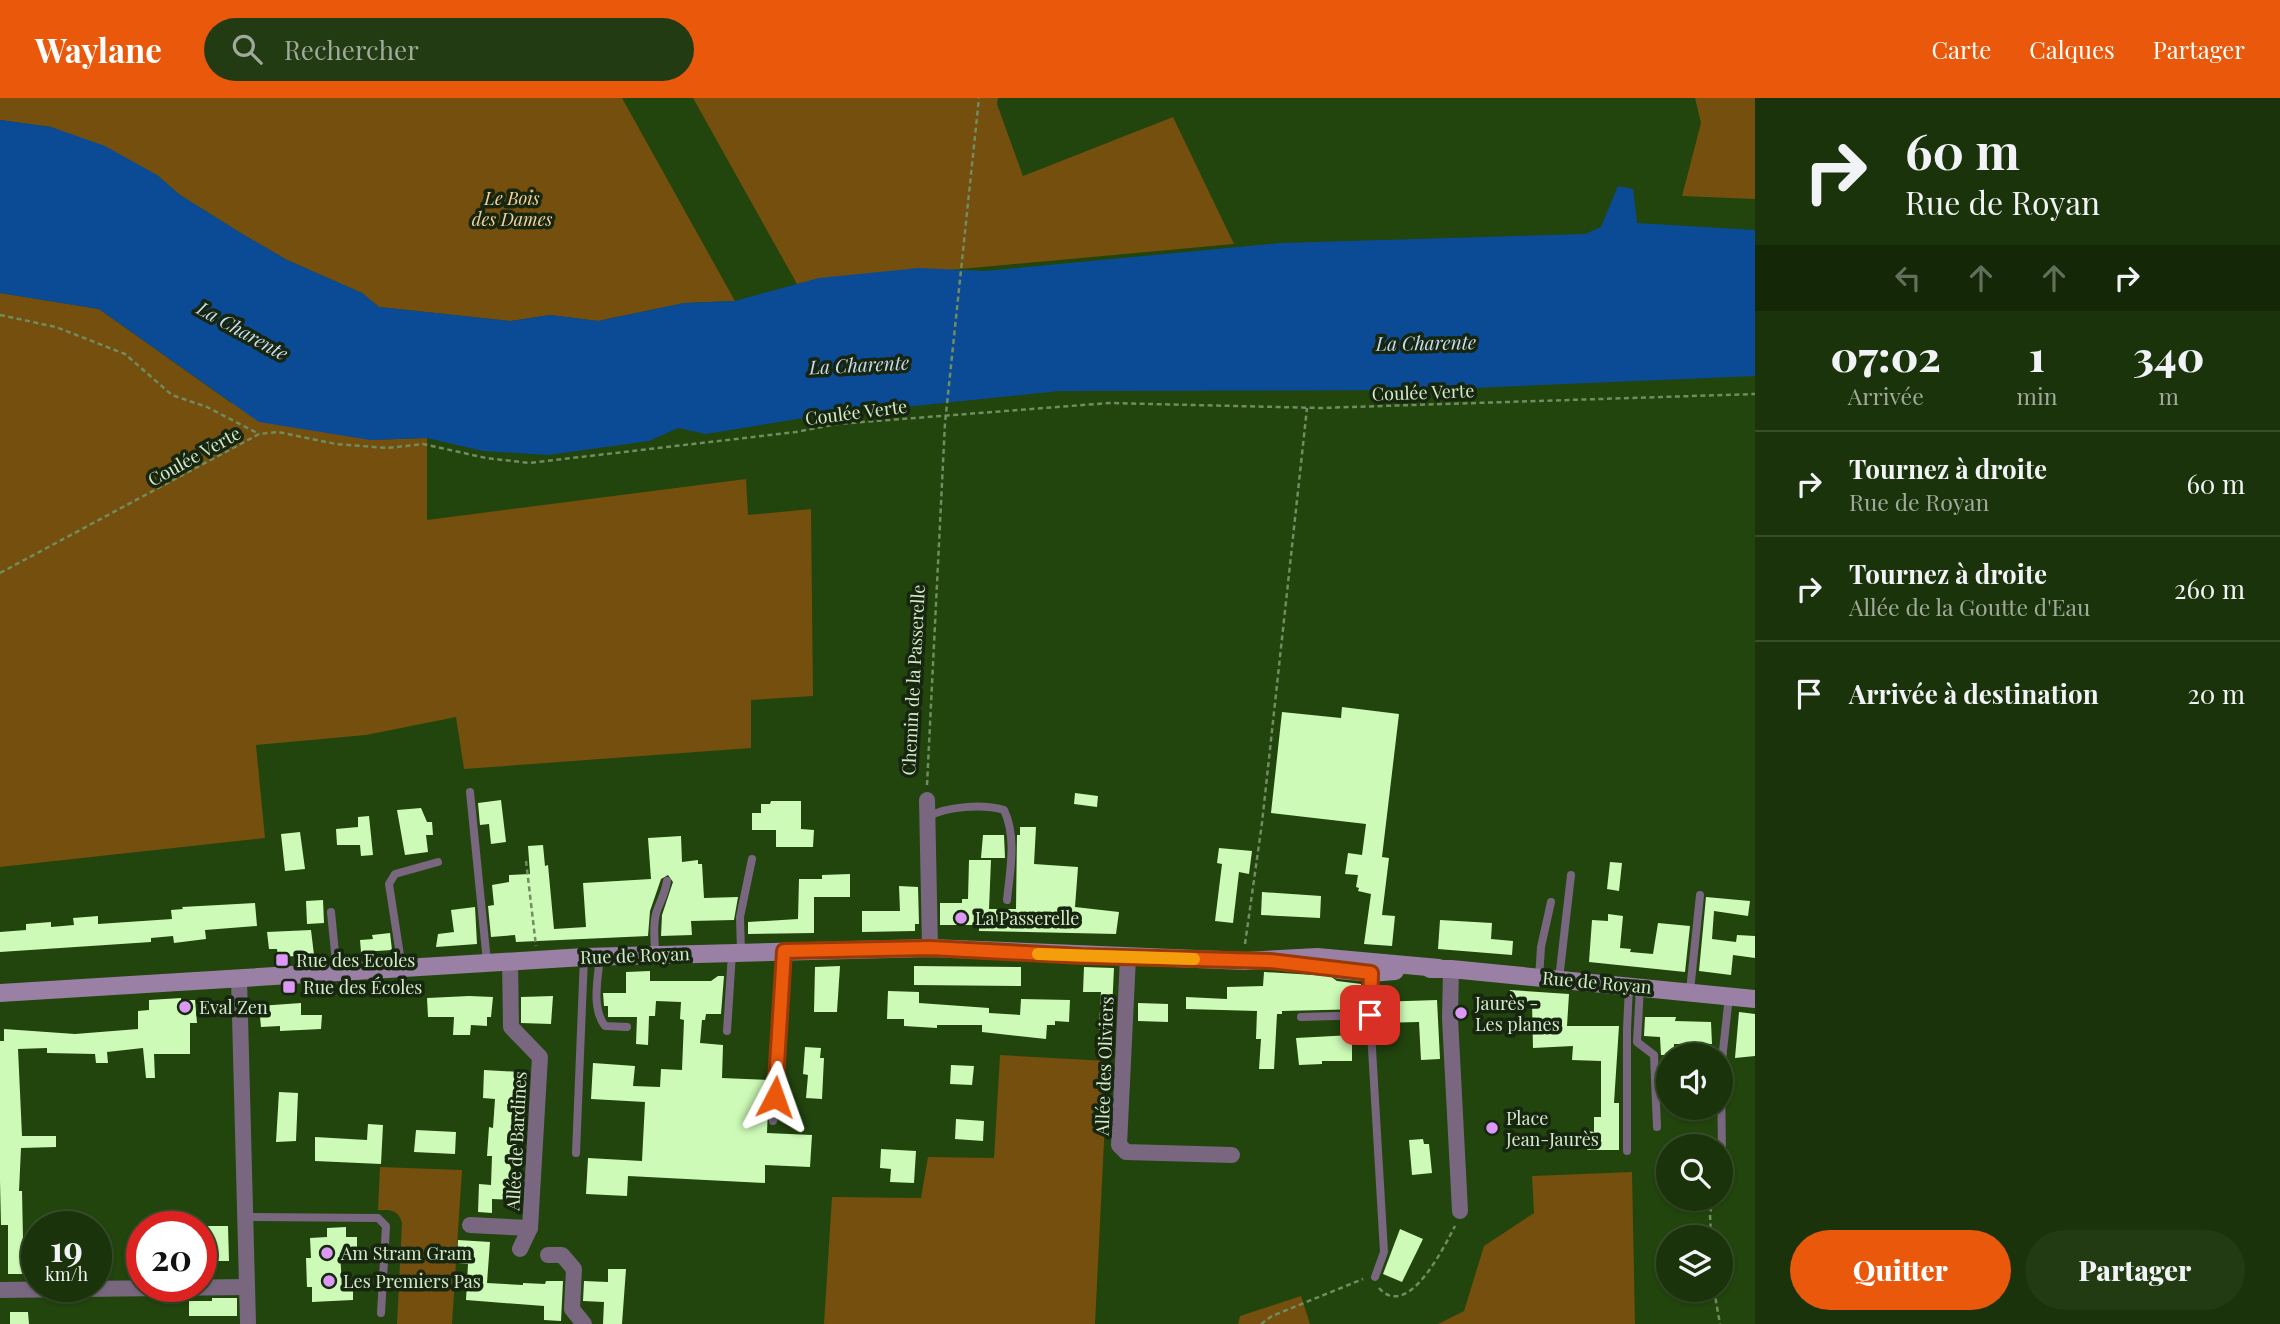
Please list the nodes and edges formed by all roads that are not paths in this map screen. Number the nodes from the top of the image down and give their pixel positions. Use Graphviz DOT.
graph roads {
  1 [pos="470,792"];
  2 [pos="928,800"];
  3 [pos="928,817"];
  4 [pos="752,859"];
  5 [pos="438,862"];
  6 [pos="1571,875"];
  7 [pos="667,881"];
  8 [pos="1700,895"];
  9 [pos="1007,900"];
  10 [pos="1551,902"];
  11 [pos="331,912"];
  12 [pos="930,948"];
  13 [pos="784,951"];
  14 [pos="737,952"];
  15 [pos="655,954"];
  16 [pos="592,957"];
  17 [pos="1128,957"];
  18 [pos="510,961"];
  19 [pos="1270,961"];
  20 [pos="487,962"];
  21 [pos="402,968"];
  22 [pos="1445,969"];
  23 [pos="337,972"];
  24 [pos="1371,973"];
  25 [pos="239,978"];
  26 [pos="1539,978"];
  27 [pos="1559,979"];
  28 [pos="1635,985"];
  29 [pos="1690,991"];
  30 [pos="0,993"];
  31 [pos="1729,996"];
  32 [pos="1755,999"];
  33 [pos="1370,1015"];
  34 [pos="1301,1017"];
  35 [pos="627,1027"];
  36 [pos="727,1031"];
  37 [pos="773,1121"];
  38 [pos="1657,1127"];
  39 [pos="1722,1134"];
  40 [pos="1627,1151"];
  41 [pos="576,1153"];
  42 [pos="1233,1156"];
  43 [pos="1460,1211"];
  44 [pos="244,1217"];
  45 [pos="470,1225"];
  46 [pos="530,1228"];
  47 [pos="520,1249"];
  48 [pos="548,1255"];
  49 [pos="1375,1277"];
  50 [pos="247,1287"];
  51 [pos="0,1290"];
  52 [pos="381,1313"];
  53 [pos="248,1324"];
  54 [pos="584,1324"];
  1 -- 20 [label="lane"];
  2 -- 3 [label="street, Chemin de la Passerelle"];
  3 -- 9 [label="lane"];
  3 -- 12 [label="street, Chemin de la Passerelle"];
  4 -- 14 [label="lane"];
  5 -- 21 [label="lane"];
  6 -- 27 [label="lane"];
  7 -- 15 [label="lane"];
  8 -- 29 [label="lane"];
  10 -- 26 [label="lane"];
  11 -- 23 [label="lane"];
  12 -- 13 [label="main road, Rue de Royan"];
  12 -- 17 [label="main road, Rue de Royan"];
  13 -- 14 [label="main road, Rue de Royan"];
  13 -- 37 [label="lane"];
  14 -- 15 [label="main road, Rue de Royan"];
  14 -- 36 [label="lane"];
  15 -- 16 [label="main road, Rue de Royan"];
  16 -- 18 [label="main road, Rue de Royan"];
  16 -- 35 [label="lane"];
  16 -- 41 [label="lane"];
  17 -- 19 [label="main road, Rue de Royan"];
  17 -- 42 [label="street, Allée des Oliviers"];
  18 -- 20 [label="main road, Rue de Royan"];
  18 -- 46 [label="street, Allée de Bardines"];
  19 -- 22 [label="main road, Rue de Royan"];
  19 -- 24 [label="main road, Rue de Royan"];
  20 -- 21 [label="main road, Rue de Royan"];
  21 -- 23 [label="main road, Rue de Royan"];
  22 -- 24 [label="main road, Rue de Royan"];
  22 -- 26 [label="main road, Rue de Royan"];
  22 -- 43 [label="street"];
  23 -- 25 [label="main road, Rue de Royan"];
  24 -- 33 [label="lane"];
  25 -- 30 [label="main road, Rue de Royan"];
  25 -- 44 [label="street"];
  26 -- 27 [label="main road, Rue de Royan"];
  27 -- 28 [label="main road, Rue de Royan"];
  28 -- 29 [label="main road, Rue de Royan"];
  28 -- 38 [label="lane"];
  28 -- 40 [label="lane"];
  29 -- 31 [label="main road, Rue de Royan"];
  31 -- 32 [label="main road, Rue de Royan"];
  31 -- 39 [label="lane"];
  33 -- 34 [label="lane"];
  33 -- 49 [label="lane"];
  44 -- 50 [label="street"];
  44 -- 52 [label="lane"];
  45 -- 46 [label="street"];
  46 -- 47 [label="street, Allée de Bardines"];
  48 -- 54 [label="street"];
  50 -- 51 [label="street"];
  50 -- 53 [label="street"];
}
